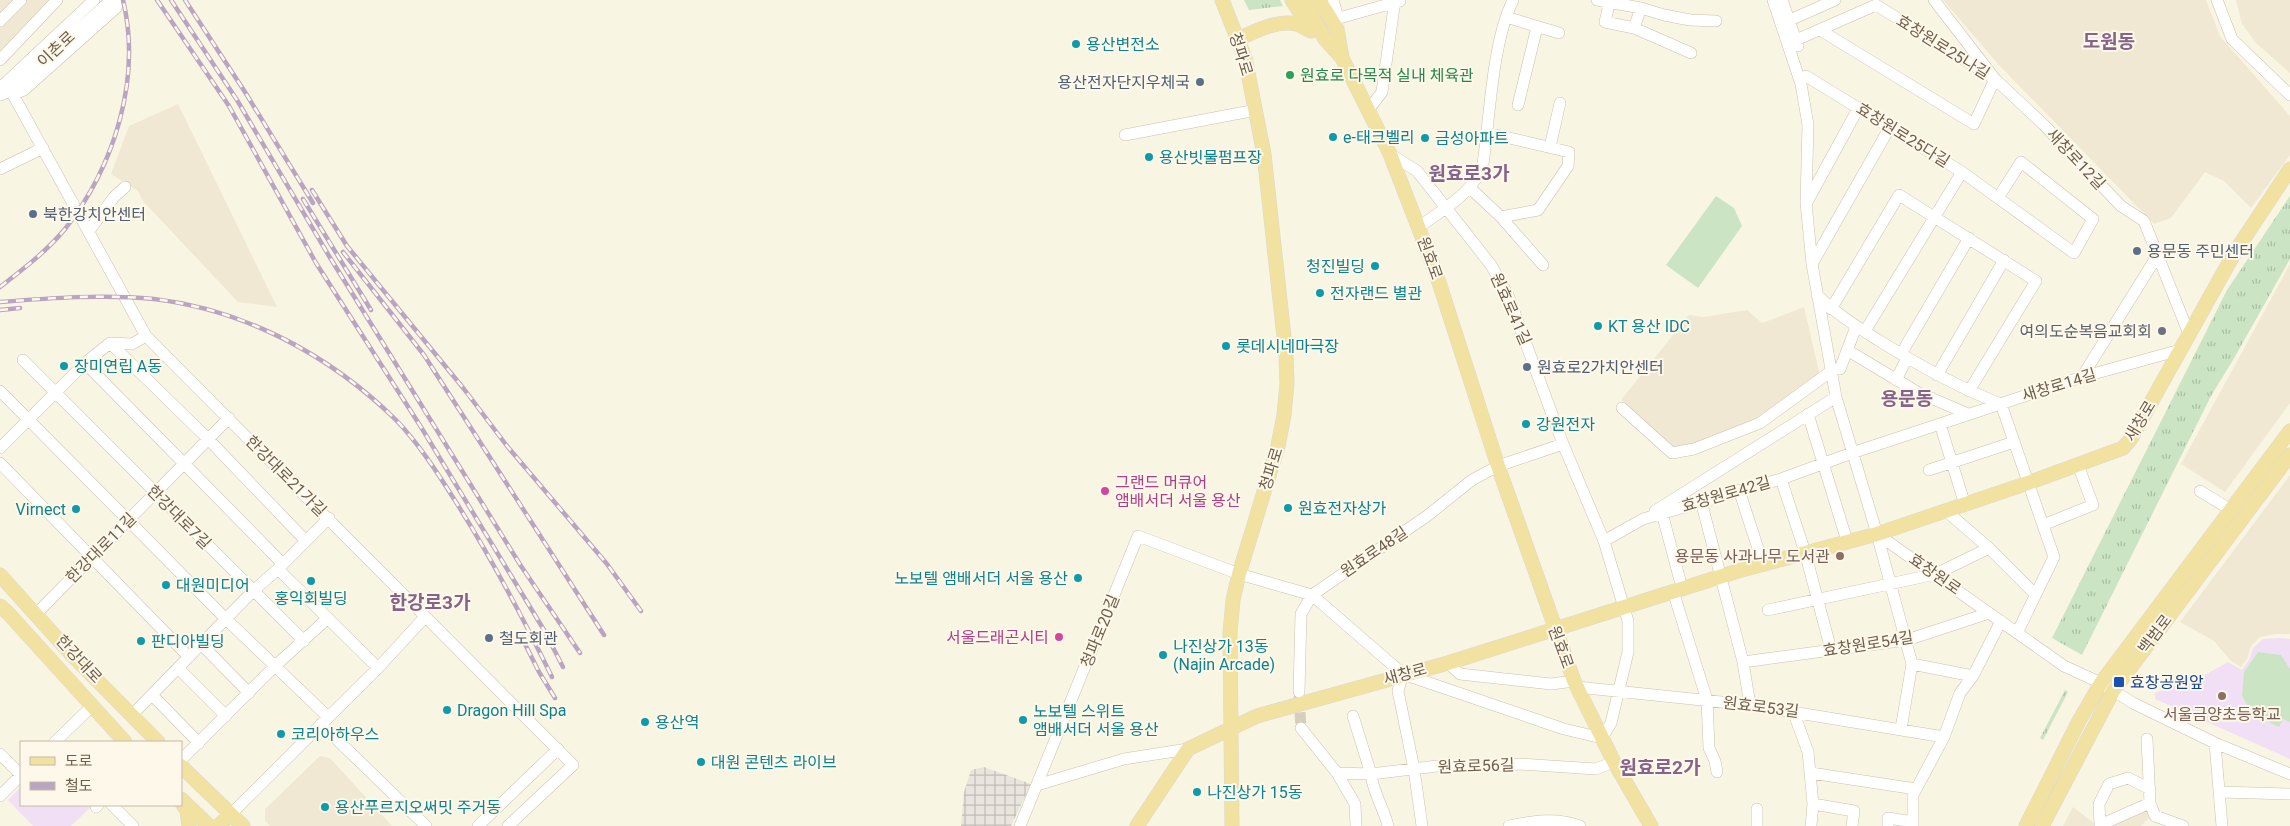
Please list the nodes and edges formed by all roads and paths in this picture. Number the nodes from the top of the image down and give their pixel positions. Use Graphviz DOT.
graph roads {
  1 [pos="21,0"];
  2 [pos="57,0"];
  3 [pos="94,0"];
  4 [pos="111,0"];
  5 [pos="118,0"];
  6 [pos="1222,0"];
  7 [pos="1292,0"];
  8 [pos="1303,0"];
  9 [pos="1310,0"];
  10 [pos="1319,0"];
  11 [pos="1333,0"];
  12 [pos="1513,0"];
  13 [pos="1597,0"];
  14 [pos="1773,0"];
  15 [pos="1782,0"];
  16 [pos="1835,0"];
  17 [pos="1934,0"];
  18 [pos="2218,0"];
  19 [pos="1397,1"];
  20 [pos="1609,2"];
  21 [pos="1641,8"];
  22 [pos="1506,17"];
  23 [pos="1335,19"];
  24 [pos="1716,20"];
  25 [pos="1790,20"];
  26 [pos="0,22"];
  27 [pos="1537,27"];
  28 [pos="1634,28"];
  29 [pos="1820,30"];
  30 [pos="1311,31"];
  31 [pos="1559,33"];
  32 [pos="1238,39"];
  33 [pos="1796,40"];
  34 [pos="55,43"];
  35 [pos="1691,54"];
  36 [pos="1342,58"];
  37 [pos="0,60"];
  38 [pos="1806,76"];
  39 [pos="1995,79"];
  40 [pos="8,91"];
  41 [pos="2290,95"];
  42 [pos="0,96"];
  43 [pos="1560,103"];
  44 [pos="1518,105"];
  45 [pos="1859,108"];
  46 [pos="1369,109"];
  47 [pos="1256,110"];
  48 [pos="1808,126"];
  49 [pos="1890,127"];
  50 [pos="1488,132"];
  51 [pos="1125,135"];
  52 [pos="1550,147"];
  53 [pos="43,148"];
  54 [pos="1390,154"];
  55 [pos="0,169"];
  56 [pos="2290,169"];
  57 [pos="1962,172"];
  58 [pos="125,187"];
  59 [pos="1470,188"];
  60 [pos="1998,198"];
  61 [pos="1806,204"];
  62 [pos="1446,207"];
  63 [pos="1502,217"];
  64 [pos="1934,217"];
  65 [pos="1419,226"];
  66 [pos="89,231"];
  67 [pos="1970,238"];
  68 [pos="2157,256"];
  69 [pos="2004,260"];
  70 [pos="1812,264"];
  71 [pos="1543,265"];
  72 [pos="1817,295"];
  73 [pos="1831,309"];
  74 [pos="1860,329"];
  75 [pos="2189,334"];
  76 [pos="146,336"];
  77 [pos="110,343"];
  78 [pos="1847,350"];
  79 [pos="2180,350"];
  80 [pos="1904,356"];
  81 [pos="23,360"];
  82 [pos="85,363"];
  83 [pos="1835,371"];
  84 [pos="1937,375"];
  85 [pos="2082,377"];
  86 [pos="1896,380"];
  87 [pos="0,391"];
  88 [pos="1969,391"];
  89 [pos="54,393"];
  90 [pos="1836,397"];
  91 [pos="2000,404"];
  92 [pos="1622,408"];
  93 [pos="1808,414"];
  94 [pos="1968,414"];
  95 [pos="228,418"];
  96 [pos="28,420"];
  97 [pos="1940,424"];
  98 [pos="2290,431"];
  99 [pos="208,439"];
  100 [pos="2014,442"];
  101 [pos="1563,444"];
  102 [pos="0,448"];
  103 [pos="1852,453"];
  104 [pos="2290,455"];
  105 [pos="0,463"];
  106 [pos="1823,463"];
  107 [pos="1953,463"];
  108 [pos="184,464"];
  109 [pos="2078,464"];
  110 [pos="1498,466"];
  111 [pos="1929,470"];
  112 [pos="1782,479"];
  113 [pos="2028,483"];
  114 [pos="1739,490"];
  115 [pos="2200,491"];
  116 [pos="155,493"];
  117 [pos="1701,501"];
  118 [pos="1965,505"];
  119 [pos="2231,510"];
  120 [pos="1946,511"];
  121 [pos="1662,513"];
  122 [pos="329,518"];
  123 [pos="1643,519"];
  124 [pos="128,520"];
  125 [pos="2042,525"];
  126 [pos="1877,534"];
  127 [pos="306,541"];
  128 [pos="1604,541"];
  129 [pos="1847,541"];
  130 [pos="1989,548"];
  131 [pos="1804,552"];
  132 [pos="91,557"];
  133 [pos="1763,564"];
  134 [pos="281,567"];
  135 [pos="1239,574"];
  136 [pos="1936,574"];
  137 [pos="0,575"];
  138 [pos="1722,576"];
  139 [pos="1891,584"];
  140 [pos="1678,590"];
  141 [pos="253,591"];
  142 [pos="2036,594"];
  143 [pos="1312,595"];
  144 [pos="1817,598"];
  145 [pos="0,606"];
  146 [pos="1624,606"];
  147 [pos="1768,610"];
  148 [pos="1989,612"];
  149 [pos="37,613"];
  150 [pos="425,617"];
  151 [pos="328,618"];
  152 [pos="226,619"];
  153 [pos="2001,621"];
  154 [pos="1554,629"];
  155 [pos="2149,630"];
  156 [pos="2017,633"];
  157 [pos="1906,640"];
  158 [pos="304,641"];
  159 [pos="201,644"];
  160 [pos="1831,650"];
  161 [pos="189,657"];
  162 [pos="1743,662"];
  163 [pos="1448,663"];
  164 [pos="1912,664"];
  165 [pos="275,666"];
  166 [pos="178,668"];
  167 [pos="378,668"];
  168 [pos="1403,674"];
  169 [pos="1972,676"];
  170 [pos="1575,684"];
  171 [pos="2107,687"];
  172 [pos="1620,691"];
  173 [pos="1299,692"];
  174 [pos="249,694"];
  175 [pos="152,695"];
  176 [pos="1706,700"];
  177 [pos="1750,705"];
  178 [pos="92,706"];
  179 [pos="1793,711"];
  180 [pos="132,715"];
  181 [pos="226,716"];
  182 [pos="1353,716"];
  183 [pos="325,720"];
  184 [pos="1301,728"];
  185 [pos="1232,729"];
  186 [pos="1902,729"];
  187 [pos="1944,737"];
  188 [pos="1602,738"];
  189 [pos="2147,739"];
  190 [pos="56,741"];
  191 [pos="125,741"];
  192 [pos="157,741"];
  193 [pos="199,743"];
  194 [pos="2215,743"];
  195 [pos="1188,748"];
  196 [pos="558,749"];
  197 [pos="0,754"];
  198 [pos="2070,755"];
  199 [pos="182,759"];
  200 [pos="1614,762"];
  201 [pos="182,767"];
  202 [pos="1414,769"];
  203 [pos="1336,772"];
  204 [pos="1717,772"];
  205 [pos="1811,773"];
  206 [pos="20,774"];
  207 [pos="1371,774"];
  208 [pos="2290,774"];
  209 [pos="20,776"];
  210 [pos="1037,785"];
  211 [pos="2150,788"];
  212 [pos="1916,789"];
  213 [pos="2220,792"];
  214 [pos="2290,794"];
  215 [pos="0,796"];
  216 [pos="182,802"];
  217 [pos="182,803"];
  218 [pos="2150,803"];
  219 [pos="1813,804"];
  220 [pos="113,806"];
  221 [pos="1757,809"];
  222 [pos="230,815"];
  223 [pos="1539,823"];
  224 [pos="1913,824"];
  225 [pos="133,826"];
  226 [pos="189,826"];
  227 [pos="209,826"];
  228 [pos="218,826"];
  229 [pos="243,826"];
  230 [pos="426,826"];
  231 [pos="478,826"];
  232 [pos="508,826"];
  233 [pos="1020,826"];
  234 [pos="1137,826"];
  235 [pos="1232,826"];
  236 [pos="1356,826"];
  237 [pos="1388,826"];
  238 [pos="1422,826"];
  239 [pos="1509,826"];
  240 [pos="1580,826"];
  241 [pos="1651,826"];
  242 [pos="1757,826"];
  243 [pos="1811,826"];
  244 [pos="1852,826"];
  245 [pos="1888,826"];
  246 [pos="2026,826"];
  247 [pos="2042,826"];
  248 [pos="2184,826"];
  249 [pos="2222,826"];
  1 -- 26 [label="street"];
  2 -- 37 [label="street"];
  3 -- 34 [label="street, 이촌로"];
  4 -- 34 [label="street, 이촌로"];
  5 -- 40 [label="street"];
  6 -- 32 [label="main road, 청파로"];
  7 -- 30 [label="main road, 원효로"];
  8 -- 36 [label="main road, 원효로"];
  9 -- 36 [label="main road"];
  10 -- 23 [label="main road, 원효로"];
  11 -- 23 [label="street"];
  12 -- 22 [label="street"];
  13 -- 20 [label="street"];
  14 -- 48 [label="street"];
  15 -- 25 [label="street"];
  16 -- 25 [label="street"];
  17 -- 39 [label="street, 새창로12길"];
  18 -- 41 [label="street"];
  19 -- 23 [label="street"];
  19 -- 46 [label="street"];
  20 -- 21 [label="street"];
  20 -- 28 [label="street"];
  21 -- 24 [label="street"];
  21 -- 28 [label="street"];
  22 -- 27 [label="street"];
  22 -- 50 [label="street"];
  23 -- 36 [label="main road, 원효로"];
  25 -- 33 [label="street"];
  27 -- 31 [label="street"];
  27 -- 44 [label="street"];
  28 -- 35 [label="street"];
  29 -- 33 [label="street, 효창원로25나길"];
  29 -- 39 [label="street, 효창원로25나길"];
  29 -- 39 [label="street, 효창원로25나길"];
  30 -- 32 [label="main road"];
  30 -- 36 [label="main road, 원효로"];
  32 -- 47 [label="main road, 청파로"];
  33 -- 38 [label="street"];
  34 -- 40 [label="street, 이촌로"];
  36 -- 46 [label="main road, 원효로"];
  38 -- 45 [label="street, 효창원로25다길"];
  38 -- 48 [label="street"];
  39 -- 68 [label="street, 새창로12길"];
  40 -- 42 [label="street, 이촌로"];
  40 -- 53 [label="street, 한강대로21가길"];
  43 -- 52 [label="street"];
  45 -- 49 [label="street, 효창원로25다길"];
  45 -- 61 [label="street"];
  46 -- 54 [label="main road, 원효로"];
  47 -- 51 [label="street"];
  47 -- 135 [label="main road, 청파로"];
  48 -- 61 [label="street"];
  49 -- 57 [label="street, 효창원로25다길"];
  49 -- 70 [label="street"];
  50 -- 52 [label="street"];
  50 -- 59 [label="street"];
  52 -- 63 [label="street"];
  53 -- 55 [label="street"];
  53 -- 66 [label="street, 한강대로21가길"];
  54 -- 62 [label="street, 원효로41길"];
  54 -- 65 [label="main road, 원효로"];
  56 -- 75 [label="main road, 새창로"];
  57 -- 60 [label="street, 효창원로25다길"];
  57 -- 64 [label="street"];
  58 -- 66 [label="street"];
  59 -- 62 [label="street"];
  59 -- 63 [label="street"];
  60 -- 60 [label="street, 효창원로25다길"];
  61 -- 70 [label="street"];
  62 -- 65 [label="street"];
  62 -- 101 [label="street, 원효로41길"];
  63 -- 71 [label="street"];
  64 -- 67 [label="street"];
  64 -- 73 [label="street"];
  64 -- 74 [label="street"];
  65 -- 110 [label="main road, 원효로"];
  66 -- 76 [label="street, 한강대로21가길"];
  67 -- 69 [label="street"];
  67 -- 80 [label="street"];
  68 -- 75 [label="street, 새창로12길"];
  68 -- 85 [label="street"];
  69 -- 84 [label="street"];
  69 -- 88 [label="street"];
  70 -- 72 [label="street"];
  72 -- 73 [label="street"];
  72 -- 83 [label="street"];
  73 -- 74 [label="street"];
  74 -- 78 [label="street"];
  74 -- 80 [label="street"];
  75 -- 79 [label="main road, 새창로"];
  76 -- 77 [label="street"];
  76 -- 95 [label="street, 한강대로21가길"];
  77 -- 82 [label="street"];
  77 -- 99 [label="street"];
  78 -- 83 [label="street"];
  78 -- 86 [label="street"];
  79 -- 85 [label="street, 새창로14길"];
  79 -- 109 [label="main road, 새창로"];
  80 -- 84 [label="street"];
  80 -- 86 [label="street"];
  81 -- 89 [label="street, 한강대로7길"];
  82 -- 89 [label="street"];
  82 -- 108 [label="street"];
  83 -- 90 [label="street"];
  83 -- 92 [label="street"];
  84 -- 88 [label="street"];
  85 -- 91 [label="street, 새창로14길"];
  86 -- 94 [label="street"];
  87 -- 96 [label="street"];
  88 -- 91 [label="street"];
  89 -- 96 [label="street"];
  89 -- 116 [label="street, 한강대로7길"];
  90 -- 93 [label="street"];
  90 -- 103 [label="street"];
  91 -- 94 [label="street, 새창로14길"];
  91 -- 100 [label="street"];
  93 -- 106 [label="street"];
  93 -- 123 [label="street"];
  94 -- 97 [label="street, 새창로14길"];
  95 -- 99 [label="street, 한강대로11길"];
  95 -- 122 [label="street, 한강대로21가길"];
  96 -- 102 [label="street"];
  96 -- 124 [label="street"];
  97 -- 103 [label="street, 새창로14길"];
  97 -- 107 [label="street"];
  98 -- 119 [label="main road, 백범로"];
  99 -- 108 [label="street, 한강대로11길"];
  99 -- 127 [label="street"];
  100 -- 107 [label="street"];
  100 -- 113 [label="street"];
  101 -- 110 [label="street"];
  101 -- 128 [label="street, 원효로41길"];
  103 -- 106 [label="street, 효창원로42길"];
  103 -- 126 [label="street"];
  104 -- 155 [label="main road, 백범로"];
  105 -- 132 [label="street"];
  106 -- 112 [label="street, 효창원로42길"];
  106 -- 129 [label="street"];
  107 -- 111 [label="street"];
  107 -- 118 [label="street"];
  108 -- 116 [label="street, 한강대로11길"];
  108 -- 134 [label="street"];
  109 -- 113 [label="main road, 새창로"];
  109 -- 125 [label="street"];
  110 -- 143 [label="street, 원효로48길"];
  110 -- 154 [label="main road, 원효로"];
  112 -- 114 [label="street, 효창원로42길"];
  112 -- 131 [label="street"];
  113 -- 118 [label="main road, 새창로"];
  113 -- 125 [label="street"];
  114 -- 117 [label="street, 효창원로42길"];
  114 -- 133 [label="street"];
  115 -- 119 [label="street"];
  116 -- 124 [label="street, 한강대로11길"];
  116 -- 141 [label="street, 한강대로7길"];
  117 -- 121 [label="street, 효창원로42길"];
  117 -- 138 [label="street"];
  118 -- 120 [label="main road, 새창로"];
  119 -- 155 [label="main road, 백범로"];
  120 -- 126 [label="main road, 새창로"];
  120 -- 130 [label="street"];
  121 -- 123 [label="street, 효창원로42길"];
  121 -- 140 [label="street"];
  122 -- 127 [label="street"];
  122 -- 150 [label="street, 한강대로21가길"];
  123 -- 128 [label="street, 효창원로42길"];
  124 -- 132 [label="street, 한강대로11길"];
  124 -- 152 [label="street"];
  125 -- 142 [label="street"];
  126 -- 129 [label="main road, 새창로"];
  126 -- 136 [label="street, 효창원로"];
  126 -- 139 [label="street"];
  127 -- 134 [label="street"];
  128 -- 146 [label="street, 원효로41길"];
  129 -- 131 [label="main road, 새창로"];
  130 -- 136 [label="street"];
  130 -- 142 [label="street"];
  131 -- 133 [label="main road, 새창로"];
  131 -- 144 [label="street"];
  132 -- 149 [label="street, 한강대로11길"];
  132 -- 161 [label="street"];
  133 -- 138 [label="main road, 새창로"];
  134 -- 141 [label="street"];
  134 -- 151 [label="street"];
  135 -- 143 [label="street"];
  135 -- 185 [label="main road, 청파로"];
  135 -- 210 [label="street, 청파로20길"];
  136 -- 139 [label="street"];
  136 -- 148 [label="street, 효창원로"];
  137 -- 149 [label="main road, 한강대로"];
  138 -- 140 [label="main road, 새창로"];
  138 -- 162 [label="street"];
  139 -- 144 [label="street"];
  139 -- 157 [label="street"];
  140 -- 146 [label="main road, 새창로"];
  140 -- 176 [label="street"];
  141 -- 152 [label="street"];
  141 -- 158 [label="street, 한강대로7길"];
  142 -- 156 [label="street"];
  143 -- 168 [label="street"];
  143 -- 173 [label="street"];
  144 -- 147 [label="street"];
  144 -- 160 [label="street"];
  145 -- 178 [label="main road, 한강대로"];
  146 -- 154 [label="main road, 새창로"];
  146 -- 172 [label="street"];
  148 -- 153 [label="street, 효창원로"];
  148 -- 157 [label="street, 효창원로54길"];
  149 -- 180 [label="main road, 한강대로"];
  150 -- 167 [label="street"];
  150 -- 196 [label="street, 한강대로21가길"];
  151 -- 158 [label="street"];
  151 -- 167 [label="street"];
  152 -- 159 [label="street"];
  152 -- 165 [label="street"];
  153 -- 156 [label="street, 효창원로"];
  153 -- 169 [label="street"];
  154 -- 163 [label="main road, 새창로"];
  154 -- 170 [label="main road, 원효로"];
  155 -- 171 [label="main road, 백범로"];
  156 -- 171 [label="street, 효창원로"];
  157 -- 160 [label="street, 효창원로54길"];
  157 -- 164 [label="street"];
  158 -- 165 [label="street"];
  159 -- 161 [label="street"];
  159 -- 174 [label="street"];
  160 -- 162 [label="street, 효창원로54길"];
  161 -- 166 [label="street"];
  162 -- 177 [label="street"];
  163 -- 168 [label="main road, 새창로"];
  163 -- 170 [label="street, 원효로53길"];
  164 -- 169 [label="street"];
  164 -- 186 [label="street"];
  165 -- 174 [label="street"];
  165 -- 183 [label="street"];
  166 -- 175 [label="street"];
  166 -- 181 [label="street"];
  167 -- 183 [label="street"];
  168 -- 185 [label="main road, 새창로"];
  168 -- 188 [label="street"];
  168 -- 202 [label="street"];
  169 -- 187 [label="street"];
  170 -- 172 [label="street, 원효로53길"];
  170 -- 188 [label="main road, 원효로"];
  171 -- 194 [label="street, 효창원로"];
  171 -- 198 [label="main road, 백범로"];
  172 -- 176 [label="street, 원효로53길"];
  172 -- 188 [label="street"];
  174 -- 181 [label="street"];
  175 -- 180 [label="street"];
  175 -- 193 [label="street"];
  176 -- 177 [label="street, 원효로53길"];
  176 -- 204 [label="street"];
  177 -- 179 [label="street, 원효로53길"];
  178 -- 190 [label="street"];
  178 -- 191 [label="main road, 한강대로"];
  179 -- 186 [label="street, 원효로53길"];
  179 -- 205 [label="street"];
  180 -- 192 [label="main road, 한강대로"];
  181 -- 193 [label="street"];
  182 -- 207 [label="street"];
  183 -- 222 [label="street"];
  183 -- 230 [label="street"];
  184 -- 203 [label="street"];
  185 -- 195 [label="main road, 새창로"];
  185 -- 235 [label="main road, 청파로"];
  186 -- 187 [label="street, 원효로53길"];
  187 -- 212 [label="street"];
  188 -- 200 [label="main road, 원효로"];
  189 -- 211 [label="street"];
  193 -- 199 [label="street"];
  194 -- 208 [label="street, 효창원로"];
  194 -- 213 [label="street"];
  195 -- 210 [label="street, 새창로"];
  195 -- 234 [label="main road"];
  196 -- 231 [label="street"];
  196 -- 232 [label="street, 한강대로21가길"];
  197 -- 206 [label="street"];
  198 -- 246 [label="main road, 백범로"];
  198 -- 247 [label="main road, 백범로"];
  200 -- 202 [label="street, 원효로56길"];
  200 -- 241 [label="main road, 원효로"];
  201 -- 222 [label="main road"];
  202 -- 207 [label="street, 원효로56길"];
  202 -- 238 [label="street"];
  203 -- 207 [label="street, 원효로56길"];
  203 -- 236 [label="street"];
  205 -- 212 [label="street"];
  205 -- 219 [label="street"];
  207 -- 237 [label="street"];
  209 -- 215 [label="street"];
  210 -- 233 [label="street, 청파로20길"];
  211 -- 218 [label="street"];
  211 -- 218 [label="street"];
  212 -- 224 [label="street"];
  213 -- 214 [label="street"];
  213 -- 249 [label="street"];
  216 -- 227 [label="main road"];
  217 -- 226 [label="main road"];
  218 -- 248 [label="street"];
  219 -- 243 [label="street"];
  219 -- 244 [label="street"];
  220 -- 225 [label="street"];
  221 -- 242 [label="street"];
  222 -- 228 [label="main road"];
  222 -- 229 [label="main road"];
  223 -- 239 [label="street"];
  223 -- 240 [label="street"];
  224 -- 245 [label="street"];
}
